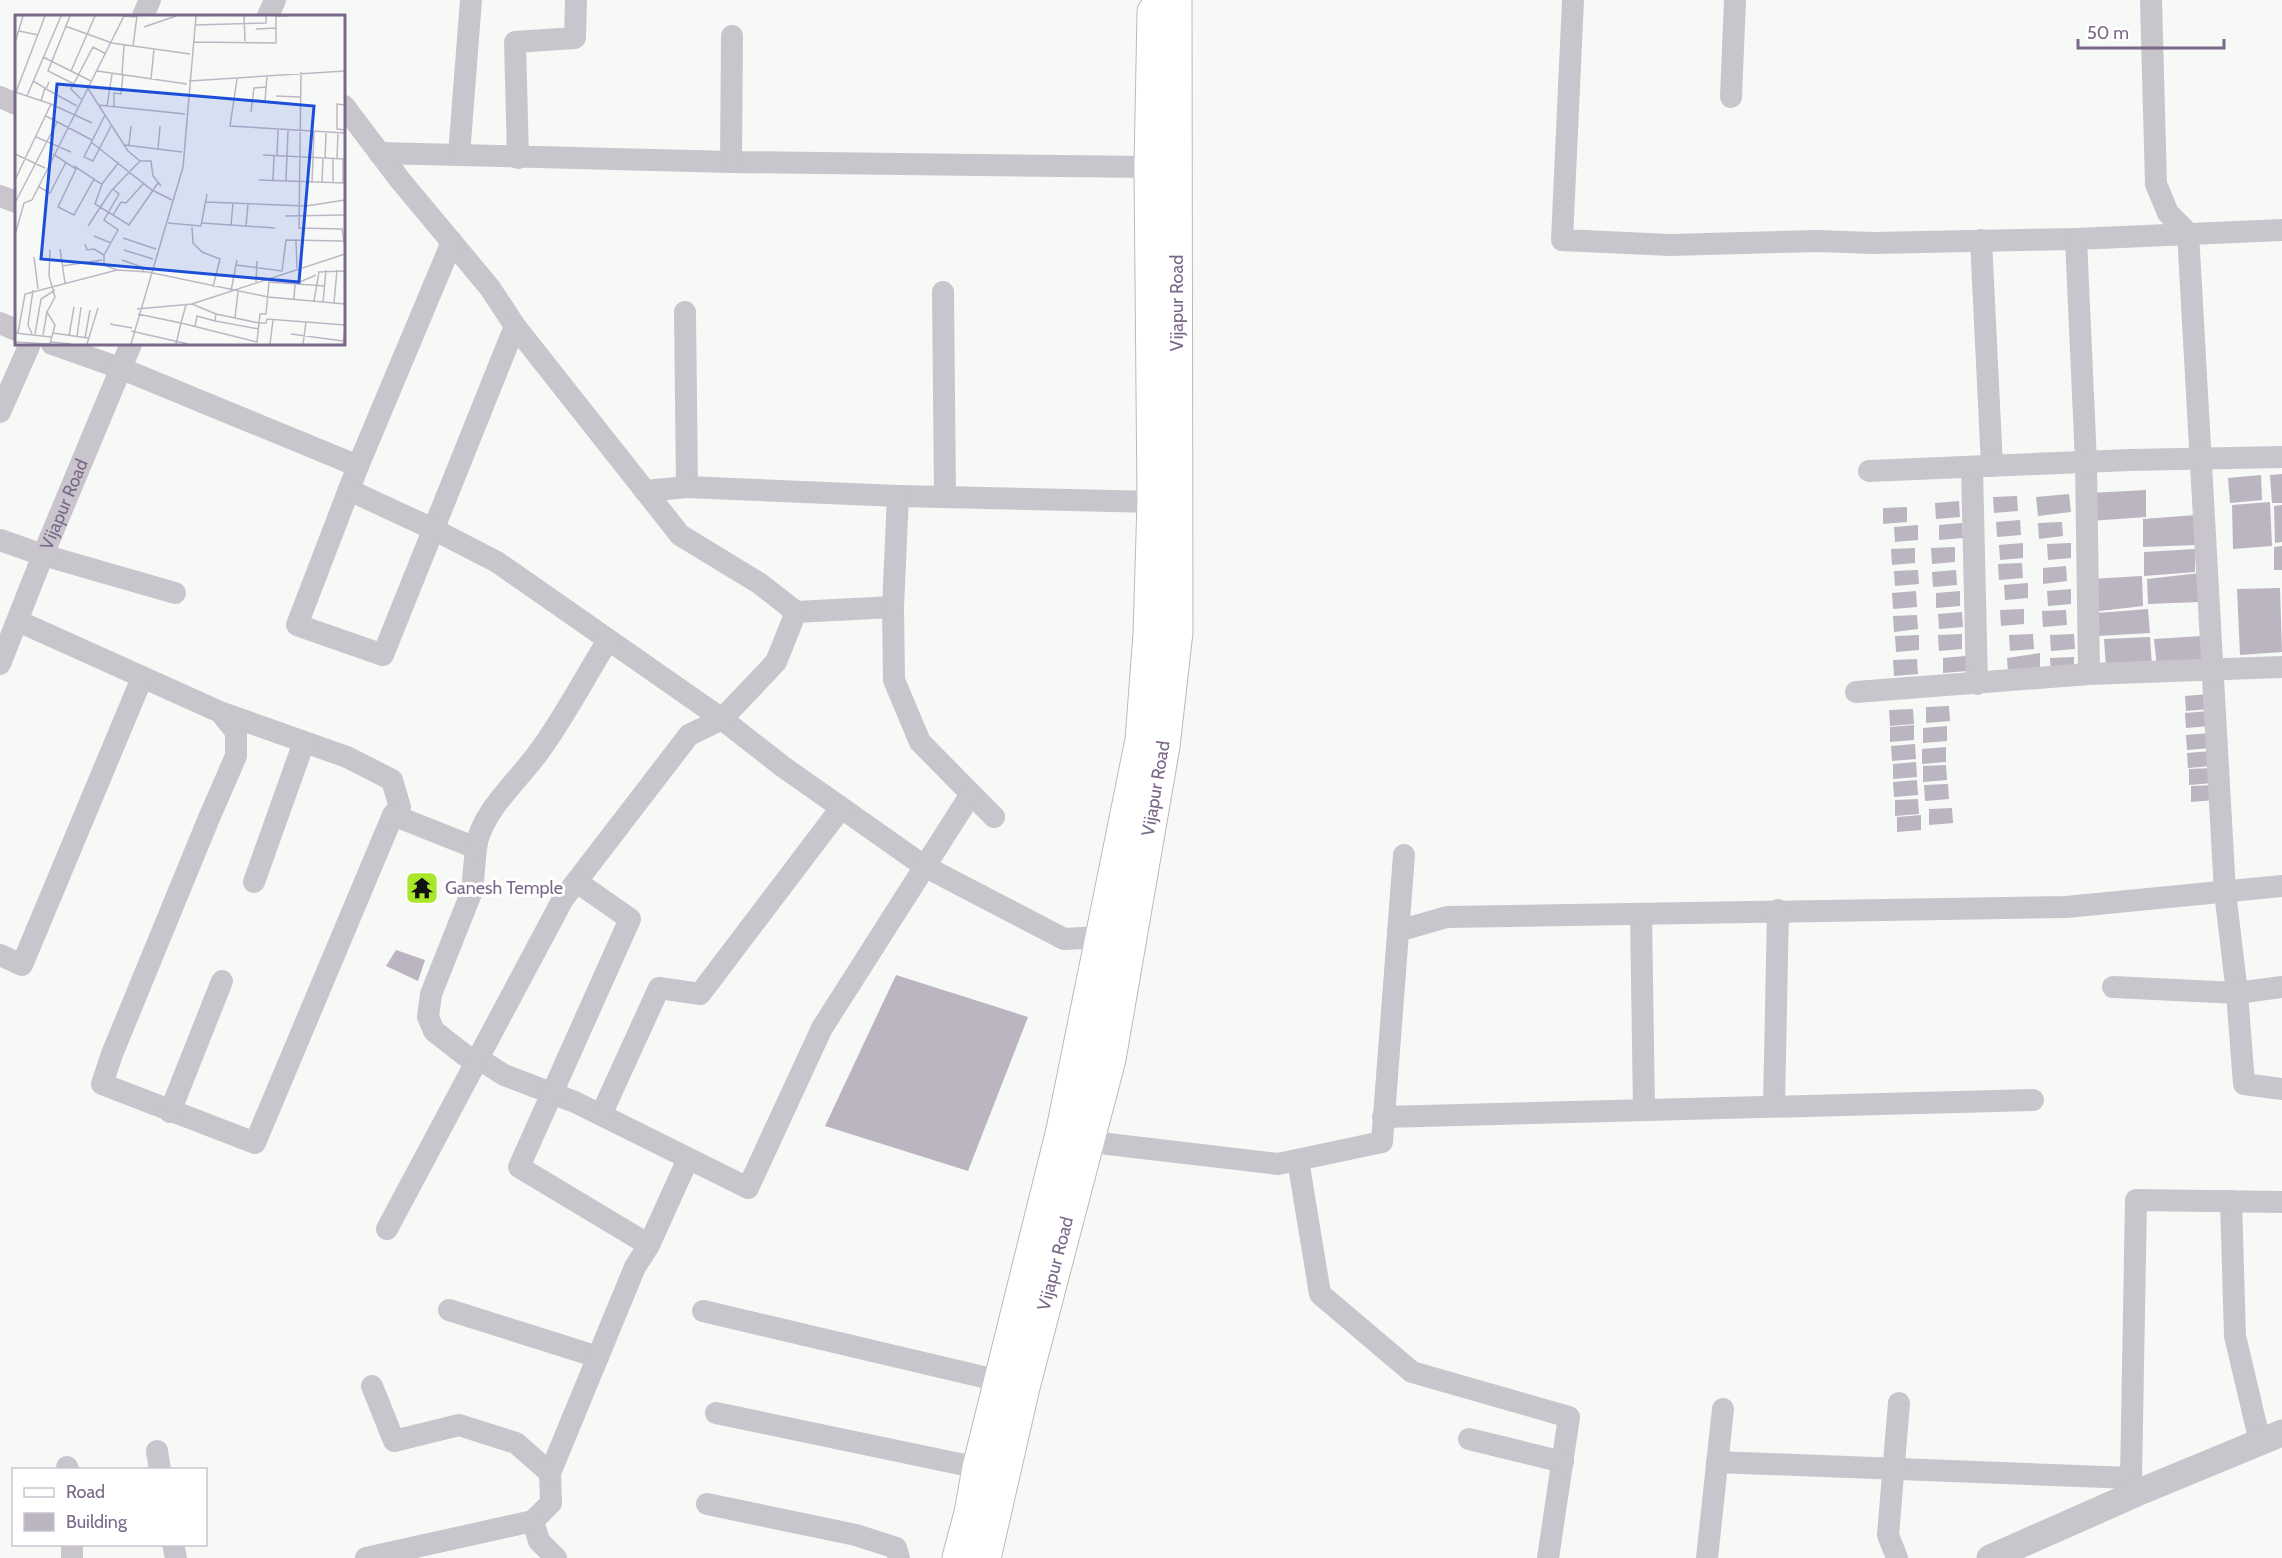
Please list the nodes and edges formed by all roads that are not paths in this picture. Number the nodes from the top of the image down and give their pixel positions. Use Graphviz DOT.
graph roads {
  1 [pos="150,0"];
  2 [pos="471,0"];
  3 [pos="576,0"];
  4 [pos="1154,0"];
  5 [pos="1175,0"];
  6 [pos="1573,0"];
  7 [pos="1735,0"];
  8 [pos="2151,0"];
  9 [pos="143,15"];
  10 [pos="732,36"];
  11 [pos="0,97"];
  12 [pos="1731,97"];
  13 [pos="15,104"];
  14 [pos="345,107"];
  15 [pos="380,153"];
  16 [pos="459,155"];
  17 [pos="518,158"];
  18 [pos="731,162"];
  19 [pos="1151,167"];
  20 [pos="0,196"];
  21 [pos="15,202"];
  22 [pos="2282,230"];
  23 [pos="2188,233"];
  24 [pos="2076,239"];
  25 [pos="1981,240"];
  26 [pos="452,242"];
  27 [pos="943,292"];
  28 [pos="685,312"];
  29 [pos="0,323"];
  30 [pos="514,326"];
  31 [pos="15,330"];
  32 [pos="30,345"];
  33 [pos="55,345"];
  34 [pos="131,345"];
  35 [pos="120,368"];
  36 [pos="0,412"];
  37 [pos="2282,457"];
  38 [pos="2200,459"];
  39 [pos="2086,462"];
  40 [pos="358,466"];
  41 [pos="1982,467"];
  42 [pos="1869,471"];
  43 [pos="687,487"];
  44 [pos="349,490"];
  45 [pos="645,491"];
  46 [pos="898,496"];
  47 [pos="945,496"];
  48 [pos="1154,502"];
  49 [pos="433,529"];
  50 [pos="0,540"];
  51 [pos="43,555"];
  52 [pos="175,593"];
  53 [pos="893,607"];
  54 [pos="796,612"];
  55 [pos="18,621"];
  56 [pos="608,640"];
  57 [pos="0,664"];
  58 [pos="2282,667"];
  59 [pos="2211,670"];
  60 [pos="2089,674"];
  61 [pos="142,678"];
  62 [pos="1977,684"];
  63 [pos="1856,692"];
  64 [pos="220,712"];
  65 [pos="722,719"];
  66 [pos="304,742"];
  67 [pos="971,794"];
  68 [pos="841,808"];
  69 [pos="393,815"];
  70 [pos="994,817"];
  71 [pos="476,848"];
  72 [pos="1404,855"];
  73 [pos="924,866"];
  74 [pos="254,882"];
  75 [pos="577,882"];
  76 [pos="2282,886"];
  77 [pos="2225,892"];
  78 [pos="1777,911"];
  79 [pos="1641,914"];
  80 [pos="1398,931"];
  81 [pos="1102,937"];
  82 [pos="0,955"];
  83 [pos="222,981"];
  84 [pos="2113,987"];
  85 [pos="2282,987"];
  86 [pos="2237,993"];
  87 [pos="479,1059"];
  88 [pos="2282,1089"];
  89 [pos="552,1094"];
  90 [pos="2033,1100"];
  91 [pos="1774,1106"];
  92 [pos="1644,1109"];
  93 [pos="170,1112"];
  94 [pos="601,1115"];
  95 [pos="1383,1117"];
  96 [pos="1089,1140"];
  97 [pos="688,1159"];
  98 [pos="1298,1160"];
  99 [pos="2231,1201"];
  100 [pos="2282,1202"];
  101 [pos="387,1229"];
  102 [pos="649,1245"];
  103 [pos="449,1310"];
  104 [pos="703,1311"];
  105 [pos="598,1357"];
  106 [pos="1000,1381"];
  107 [pos="372,1386"];
  108 [pos="1899,1403"];
  109 [pos="1723,1409"];
  110 [pos="716,1413"];
  111 [pos="2271,1437"];
  112 [pos="1469,1439"];
  113 [pos="1563,1462"];
  114 [pos="1717,1462"];
  115 [pos="979,1468"];
  116 [pos="1894,1469"];
  117 [pos="550,1473"];
  118 [pos="707,1504"];
  119 [pos="533,1521"];
  120 [pos="366,1558"];
  121 [pos="556,1558"];
  122 [pos="899,1558"];
  123 [pos="959,1558"];
  124 [pos="984,1558"];
  125 [pos="1548,1558"];
  126 [pos="1707,1558"];
  127 [pos="1897,1558"];
  128 [pos="1990,1558"];
  1 -- 9 [label="street"];
  2 -- 16 [label="street"];
  3 -- 17 [label="street"];
  4 -- 19 [label="main road, Vijapur Road"];
  5 -- 96 [label="main road, Vijapur Road"];
  6 -- 25 [label="street"];
  7 -- 12 [label="street"];
  8 -- 23 [label="street"];
  10 -- 18 [label="street"];
  11 -- 13 [label="street"];
  14 -- 15 [label="street"];
  15 -- 16 [label="street"];
  15 -- 26 [label="street"];
  16 -- 17 [label="street"];
  17 -- 18 [label="street"];
  18 -- 19 [label="street"];
  19 -- 48 [label="main road, Vijapur Road"];
  20 -- 21 [label="street"];
  22 -- 23 [label="street"];
  23 -- 24 [label="street"];
  23 -- 38 [label="street"];
  24 -- 25 [label="street"];
  24 -- 39 [label="street"];
  25 -- 41 [label="street"];
  26 -- 30 [label="street"];
  26 -- 40 [label="street"];
  27 -- 47 [label="street"];
  28 -- 43 [label="street"];
  29 -- 31 [label="street"];
  30 -- 45 [label="street"];
  30 -- 49 [label="street"];
  32 -- 36 [label="street"];
  33 -- 35 [label="street"];
  34 -- 35 [label="street, Vijapur Road"];
  35 -- 40 [label="street"];
  35 -- 51 [label="street, Vijapur Road"];
  37 -- 38 [label="street"];
  38 -- 39 [label="street"];
  38 -- 59 [label="street"];
  39 -- 41 [label="street"];
  39 -- 60 [label="street"];
  40 -- 44 [label="street"];
  41 -- 42 [label="street"];
  41 -- 62 [label="street"];
  43 -- 45 [label="street"];
  43 -- 46 [label="street"];
  44 -- 49 [label="street"];
  44 -- 49 [label="street"];
  45 -- 54 [label="street"];
  46 -- 47 [label="street"];
  46 -- 53 [label="street"];
  47 -- 48 [label="street"];
  48 -- 81 [label="main road, Vijapur Road"];
  49 -- 56 [label="street"];
  50 -- 51 [label="street"];
  51 -- 52 [label="street"];
  51 -- 55 [label="street, Vijapur Road"];
  53 -- 54 [label="street"];
  53 -- 67 [label="street"];
  54 -- 65 [label="street"];
  55 -- 57 [label="street, Vijapur Road"];
  55 -- 61 [label="street"];
  56 -- 65 [label="street"];
  56 -- 71 [label="street"];
  58 -- 59 [label="street"];
  59 -- 60 [label="street"];
  59 -- 77 [label="street"];
  60 -- 62 [label="street"];
  61 -- 64 [label="street"];
  61 -- 82 [label="street"];
  62 -- 63 [label="street"];
  64 -- 66 [label="street"];
  64 -- 93 [label="street"];
  65 -- 68 [label="street"];
  65 -- 75 [label="street"];
  66 -- 69 [label="street"];
  66 -- 74 [label="street"];
  67 -- 70 [label="street"];
  67 -- 73 [label="street"];
  68 -- 73 [label="street"];
  68 -- 94 [label="street"];
  69 -- 71 [label="street"];
  69 -- 93 [label="street"];
  71 -- 87 [label="street"];
  72 -- 80 [label="street"];
  73 -- 81 [label="street"];
  73 -- 97 [label="street"];
  75 -- 87 [label="street"];
  75 -- 89 [label="street"];
  76 -- 77 [label="street"];
  77 -- 78 [label="street"];
  77 -- 86 [label="street"];
  78 -- 79 [label="street"];
  78 -- 91 [label="street"];
  79 -- 80 [label="street"];
  79 -- 92 [label="street"];
  80 -- 95 [label="street"];
  81 -- 106 [label="main road, Vijapur Road"];
  83 -- 93 [label="street"];
  84 -- 86 [label="street"];
  85 -- 86 [label="street"];
  86 -- 88 [label="street"];
  87 -- 89 [label="street"];
  87 -- 101 [label="street"];
  89 -- 94 [label="street"];
  89 -- 102 [label="street"];
  90 -- 91 [label="street"];
  91 -- 92 [label="street"];
  92 -- 95 [label="street"];
  94 -- 97 [label="street"];
  95 -- 98 [label="street"];
  96 -- 98 [label="street"];
  96 -- 124 [label="main road, Vijapur Road"];
  97 -- 102 [label="street"];
  98 -- 113 [label="street"];
  99 -- 100 [label="street"];
  99 -- 111 [label="street"];
  99 -- 116 [label="street"];
  102 -- 105 [label="street"];
  103 -- 105 [label="street"];
  104 -- 106 [label="street"];
  105 -- 117 [label="street"];
  106 -- 115 [label="main road, Vijapur Road"];
  107 -- 117 [label="street"];
  108 -- 116 [label="street"];
  109 -- 114 [label="street"];
  110 -- 115 [label="street"];
  111 -- 128 [label="street"];
  112 -- 113 [label="street"];
  113 -- 125 [label="street"];
  114 -- 116 [label="street"];
  114 -- 126 [label="street"];
  115 -- 123 [label="main road, Vijapur Road"];
  116 -- 127 [label="street"];
  117 -- 119 [label="street"];
  118 -- 122 [label="street"];
  119 -- 120 [label="street"];
  119 -- 121 [label="street"];
}
